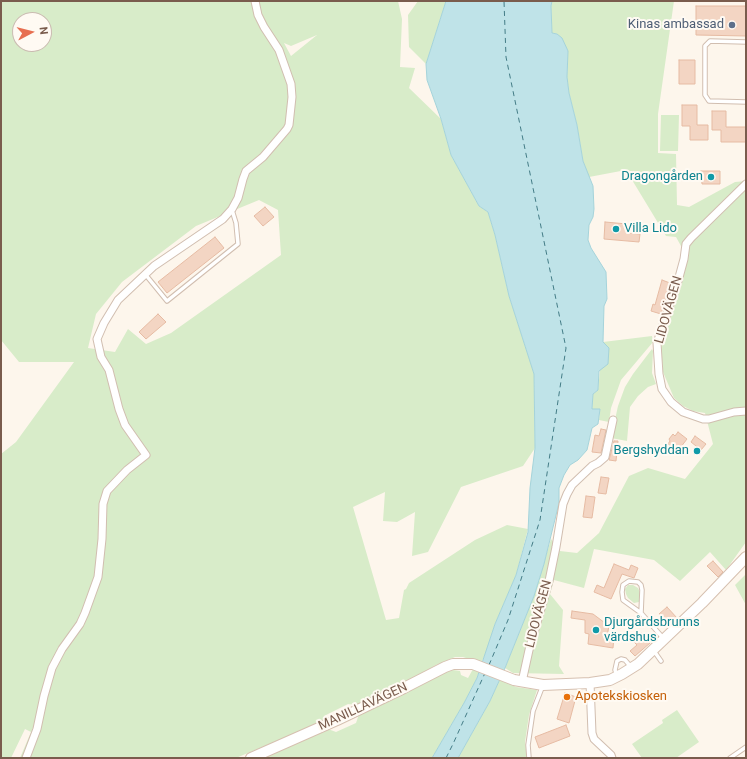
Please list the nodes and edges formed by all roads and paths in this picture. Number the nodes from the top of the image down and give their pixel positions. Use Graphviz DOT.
graph roads {
  1 [pos="255,1"];
  2 [pos="746,42"];
  3 [pos="746,102"];
  4 [pos="746,184"];
  5 [pos="232,209"];
  6 [pos="145,274"];
  7 [pos="746,411"];
  8 [pos="613,420"];
  9 [pos="746,557"];
  10 [pos="641,613"];
  11 [pos="664,640"];
  12 [pos="653,650"];
  13 [pos="661,661"];
  14 [pos="632,668"];
  15 [pos="617,676"];
  16 [pos="522,682"];
  17 [pos="590,683"];
  18 [pos="543,685"];
  19 [pos="746,747"];
  20 [pos="26,758"];
  21 [pos="251,758"];
  22 [pos="530,758"];
  23 [pos="612,758"];
  24 [pos="730,758"];
  1 -- 5 [label="street"];
  2 -- 3 [label="lane"];
  4 -- 7 [label="street, LIDOVÄGEN"];
  5 -- 6 [label="street"];
  5 -- 6 [label="lane"];
  6 -- 20 [label="street"];
  8 -- 16 [label="street, LIDOVÄGEN"];
  9 -- 11 [label="street"];
  10 -- 10 [label="lane"];
  10 -- 11 [label="lane"];
  11 -- 12 [label="street"];
  12 -- 13 [label="lane"];
  12 -- 14 [label="street"];
  14 -- 15 [label="street"];
  14 -- 15 [label="lane"];
  15 -- 17 [label="street"];
  16 -- 18 [label="street"];
  16 -- 21 [label="street, MANILLAVÄGEN"];
  17 -- 18 [label="street"];
  17 -- 23 [label="street"];
  18 -- 22 [label="lane"];
  19 -- 24 [label="lane"];
}
